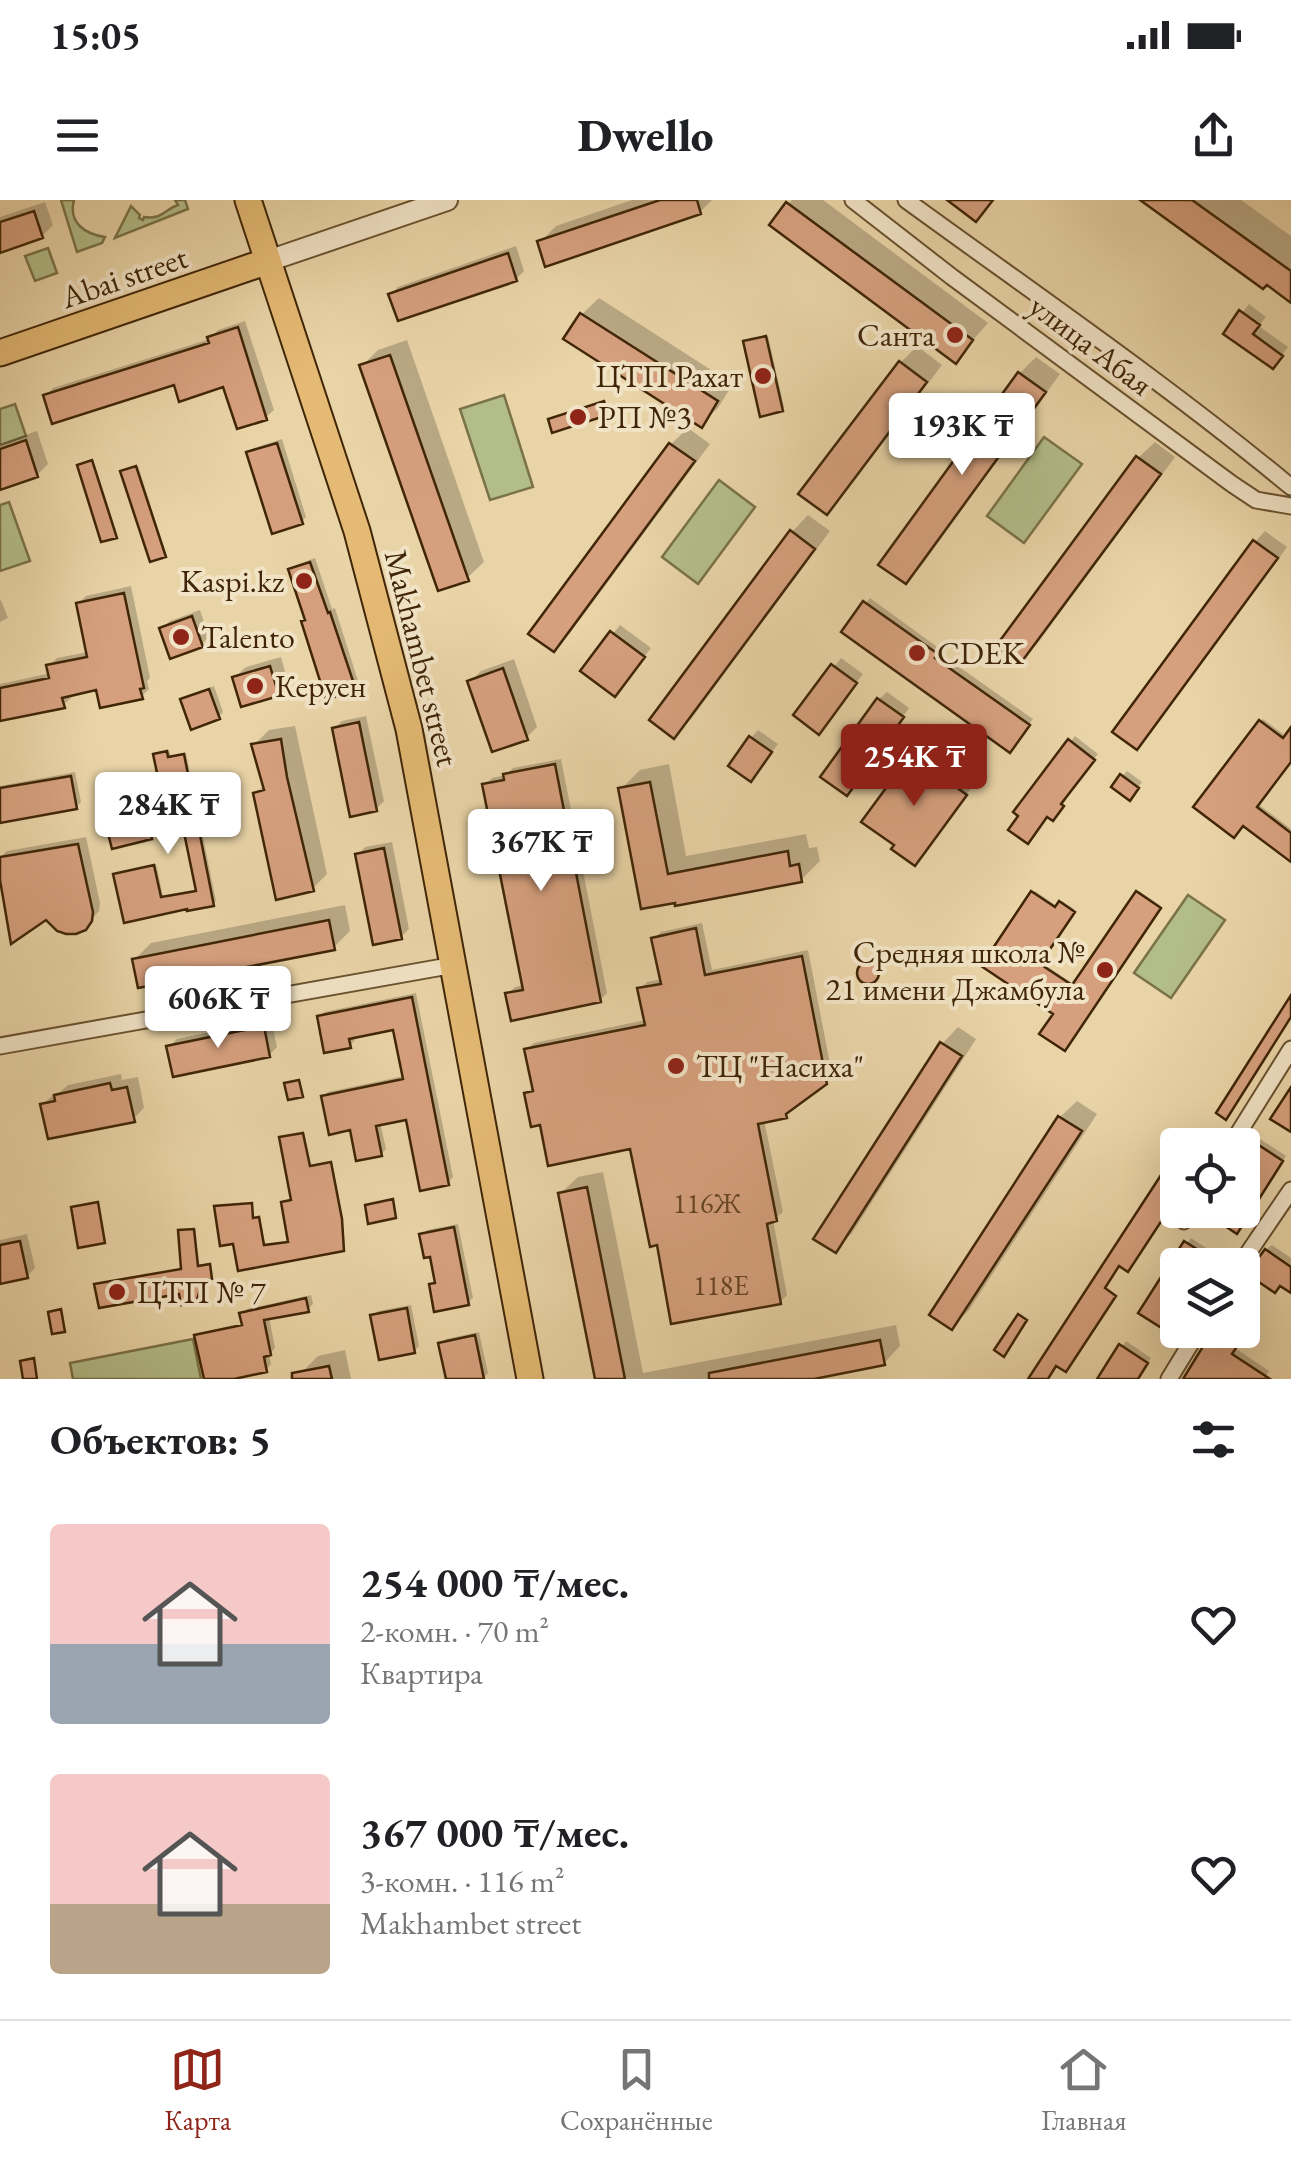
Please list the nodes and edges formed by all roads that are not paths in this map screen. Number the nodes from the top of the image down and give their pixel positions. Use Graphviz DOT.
graph roads {
  1 [pos="248,200"];
  2 [pos="446,200"];
  3 [pos="906,200"];
  4 [pos="860,205"];
  5 [pos="268,262"];
  6 [pos="0,353"];
  7 [pos="1291,487"];
  8 [pos="1291,506"];
  9 [pos="454,965"];
  10 [pos="0,1046"];
  11 [pos="1291,1048"];
  12 [pos="1242,1128"];
  13 [pos="1291,1190"];
  14 [pos="1252,1248"];
  15 [pos="1189,1348"];
  16 [pos="530,1379"];
  17 [pos="1169,1379"];
  1 -- 5 [label="main road, Makhambet street"];
  2 -- 5 [label="street"];
  3 -- 7 [label="street, улица Абая"];
  4 -- 8 [label="street, улица Абая"];
  5 -- 6 [label="main road, Abai street"];
  5 -- 9 [label="main road, Makhambet street"];
  9 -- 10 [label="street"];
  9 -- 16 [label="main road, Makhambet street"];
  11 -- 12 [label="street"];
  13 -- 14 [label="street"];
  15 -- 17 [label="street"];
}
